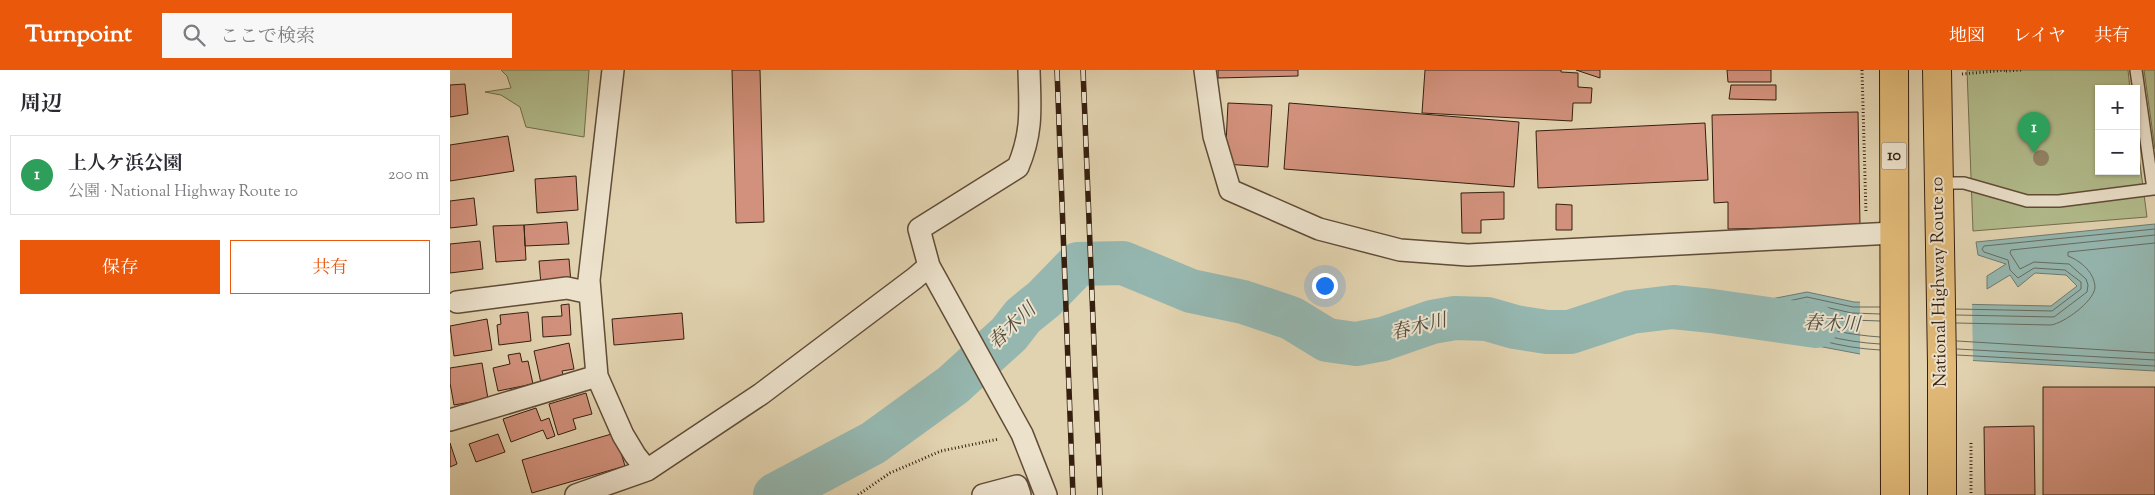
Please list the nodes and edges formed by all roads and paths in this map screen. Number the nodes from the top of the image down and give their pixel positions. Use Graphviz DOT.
graph roads {
  1 [pos="613,70"];
  2 [pos="1029,70"];
  3 [pos="1205,70"];
  4 [pos="1862,70"];
  5 [pos="1894,70"];
  6 [pos="2021,70"];
  7 [pos="2136,70"];
  8 [pos="2006,71"];
  9 [pos="1949,72"];
  10 [pos="1938,183"];
  11 [pos="1866,235"];
  12 [pos="1893,237"];
  13 [pos="932,271"];
  14 [pos="590,293"];
  15 [pos="457,302"];
  16 [pos="597,376"];
  17 [pos="450,420"];
  18 [pos="1022,434"];
  19 [pos="647,470"];
  20 [pos="576,495"];
  21 [pos="858,495"];
  22 [pos="982,495"];
  23 [pos="1020,495"];
  24 [pos="1046,495"];
  25 [pos="1896,495"];
  26 [pos="1942,495"];
  1 -- 14 [label="street"];
  2 -- 13 [label="street"];
  3 -- 11 [label="street"];
  4 -- 11 [label="path"];
  5 -- 12 [label="highway, 10"];
  6 -- 8 [label="path"];
  7 -- 10 [label="lane"];
  8 -- 9 [label="path"];
  9 -- 10 [label="highway, National Highway Route 10"];
  10 -- 26 [label="highway, National Highway Route 10"];
  11 -- 12 [label="street"];
  12 -- 25 [label="highway, 10"];
  13 -- 18 [label="street"];
  13 -- 19 [label="street"];
  14 -- 15 [label="street"];
  14 -- 16 [label="street"];
  16 -- 17 [label="street"];
  16 -- 19 [label="street"];
  18 -- 21 [label="path"];
  18 -- 24 [label="street"];
  19 -- 20 [label="street"];
  22 -- 23 [label="street"];
}
